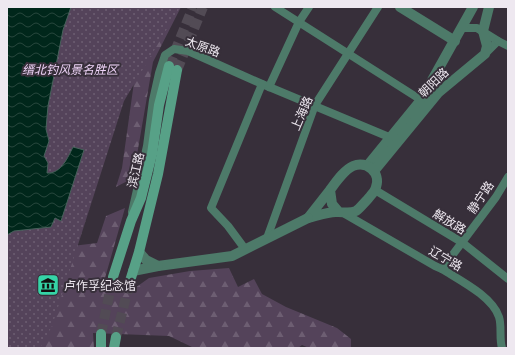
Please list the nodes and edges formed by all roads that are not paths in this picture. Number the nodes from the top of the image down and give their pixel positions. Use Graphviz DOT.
graph roads {
  1 [pos="275,7"];
  2 [pos="309,7"];
  3 [pos="378,7"];
  4 [pos="400,7"];
  5 [pos="474,7"];
  6 [pos="489,10"];
  7 [pos="299,22"];
  8 [pos="463,28"];
  9 [pos="483,31"];
  10 [pos="455,41"];
  11 [pos="498,41"];
  12 [pos="508,46"];
  13 [pos="348,53"];
  14 [pos="485,54"];
  15 [pos="265,85"];
  16 [pos="421,100"];
  17 [pos="315,105"];
  18 [pos="389,137"];
  19 [pos="371,168"];
  20 [pos="508,177"];
  21 [pos="330,190"];
  22 [pos="375,190"];
  23 [pos="342,213"];
  24 [pos="308,218"];
  25 [pos="131,221"];
  26 [pos="267,238"];
  27 [pos="463,243"];
  28 [pos="245,249"];
  29 [pos="139,252"];
  30 [pos="158,266"];
  31 [pos="442,269"];
  32 [pos="133,271"];
  33 [pos="113,277"];
  34 [pos="508,279"];
  35 [pos="130,281"];
  36 [pos="101,334"];
  37 [pos="116,337"];
  38 [pos="101,348"];
  39 [pos="114,348"];
  40 [pos="502,348"];
  1 -- 7 [label="street"];
  2 -- 7 [label="street"];
  3 -- 13 [label="street, 上海路"];
  4 -- 10 [label="street"];
  5 -- 6 [label="street"];
  5 -- 8 [label="street"];
  6 -- 9 [label="street"];
  7 -- 13 [label="street"];
  7 -- 15 [label="street"];
  8 -- 9 [label="street"];
  8 -- 10 [label="street"];
  9 -- 11 [label="street"];
  9 -- 14 [label="street"];
  10 -- 16 [label="street"];
  11 -- 12 [label="street"];
  11 -- 14 [label="street"];
  13 -- 16 [label="street"];
  13 -- 17 [label="street, 上海路"];
  14 -- 19 [label="street, 朝阳路"];
  15 -- 17 [label="street, 太原路"];
  15 -- 25 [label="street, 太原路"];
  15 -- 28 [label="street"];
  16 -- 18 [label="street"];
  17 -- 18 [label="street, 太原路"];
  17 -- 26 [label="street, 上海路"];
  18 -- 19 [label="street"];
  19 -- 21 [label="street"];
  19 -- 22 [label="street"];
  20 -- 27 [label="street, 静宁路"];
  21 -- 23 [label="street"];
  21 -- 24 [label="street"];
  22 -- 23 [label="street"];
  22 -- 27 [label="street, 解放路"];
  23 -- 24 [label="street"];
  23 -- 31 [label="street, 辽宁路"];
  24 -- 26 [label="street"];
  25 -- 29 [label="main road, 滨江路"];
  25 -- 33 [label="main road, 滨江路"];
  26 -- 28 [label="street"];
  27 -- 31 [label="street, 静宁路"];
  27 -- 34 [label="street, 解放路"];
  28 -- 30 [label="street"];
  29 -- 30 [label="street"];
  29 -- 32 [label="main road, 滨江路"];
  30 -- 32 [label="street"];
  31 -- 40 [label="street, 辽宁路"];
  32 -- 35 [label="main road, 滨江路"];
  36 -- 38 [label="main road"];
  37 -- 39 [label="main road"];
}
